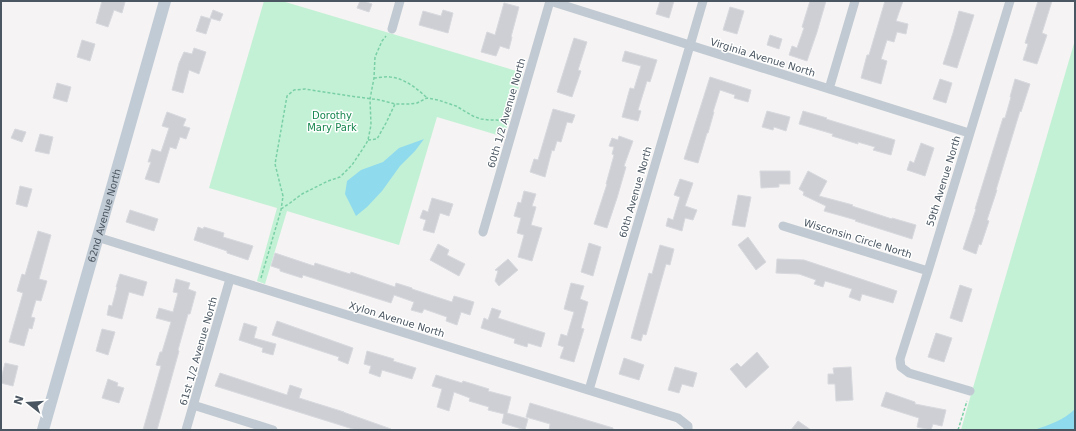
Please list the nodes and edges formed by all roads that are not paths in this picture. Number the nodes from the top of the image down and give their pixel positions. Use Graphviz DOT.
graph roads {
  1 [pos="165,1"];
  2 [pos="400,1"];
  3 [pos="550,1"];
  4 [pos="703,1"];
  5 [pos="855,1"];
  6 [pos="1010,1"];
  7 [pos="392,29"];
  8 [pos="690,46"];
  9 [pos="829,89"];
  10 [pos="969,133"];
  11 [pos="783,226"];
  12 [pos="483,232"];
  13 [pos="97,237"];
  14 [pos="928,271"];
  15 [pos="230,279"];
  16 [pos="589,390"];
  17 [pos="970,391"];
  18 [pos="194,406"];
  19 [pos="688,428"];
  20 [pos="43,430"];
  21 [pos="186,430"];
  22 [pos="273,430"];
  1 -- 13 [label="street, 62nd Avenue North"];
  2 -- 7 [label="street"];
  3 -- 8 [label="street, Virginia Avenue North"];
  3 -- 12 [label="street, 60th 1/2 Avenue North"];
  4 -- 8 [label="street, 60th Avenue North"];
  5 -- 9 [label="street"];
  6 -- 10 [label="street, 59th Avenue North"];
  8 -- 9 [label="street, Virginia Avenue North"];
  8 -- 16 [label="street, 60th Avenue North"];
  9 -- 10 [label="street, Virginia Avenue North"];
  10 -- 14 [label="street, 59th Avenue North"];
  11 -- 14 [label="street, Wisconsin Circle North"];
  13 -- 15 [label="street, Xylon Avenue North"];
  13 -- 20 [label="street, 62nd Avenue North"];
  14 -- 17 [label="street, 59th Avenue North"];
  15 -- 16 [label="street, Xylon Avenue North"];
  15 -- 18 [label="street, 61st 1/2 Avenue North"];
  16 -- 19 [label="street, Xylon Avenue North"];
  18 -- 21 [label="street, 61st 1/2 Avenue North"];
  18 -- 22 [label="street"];
}
